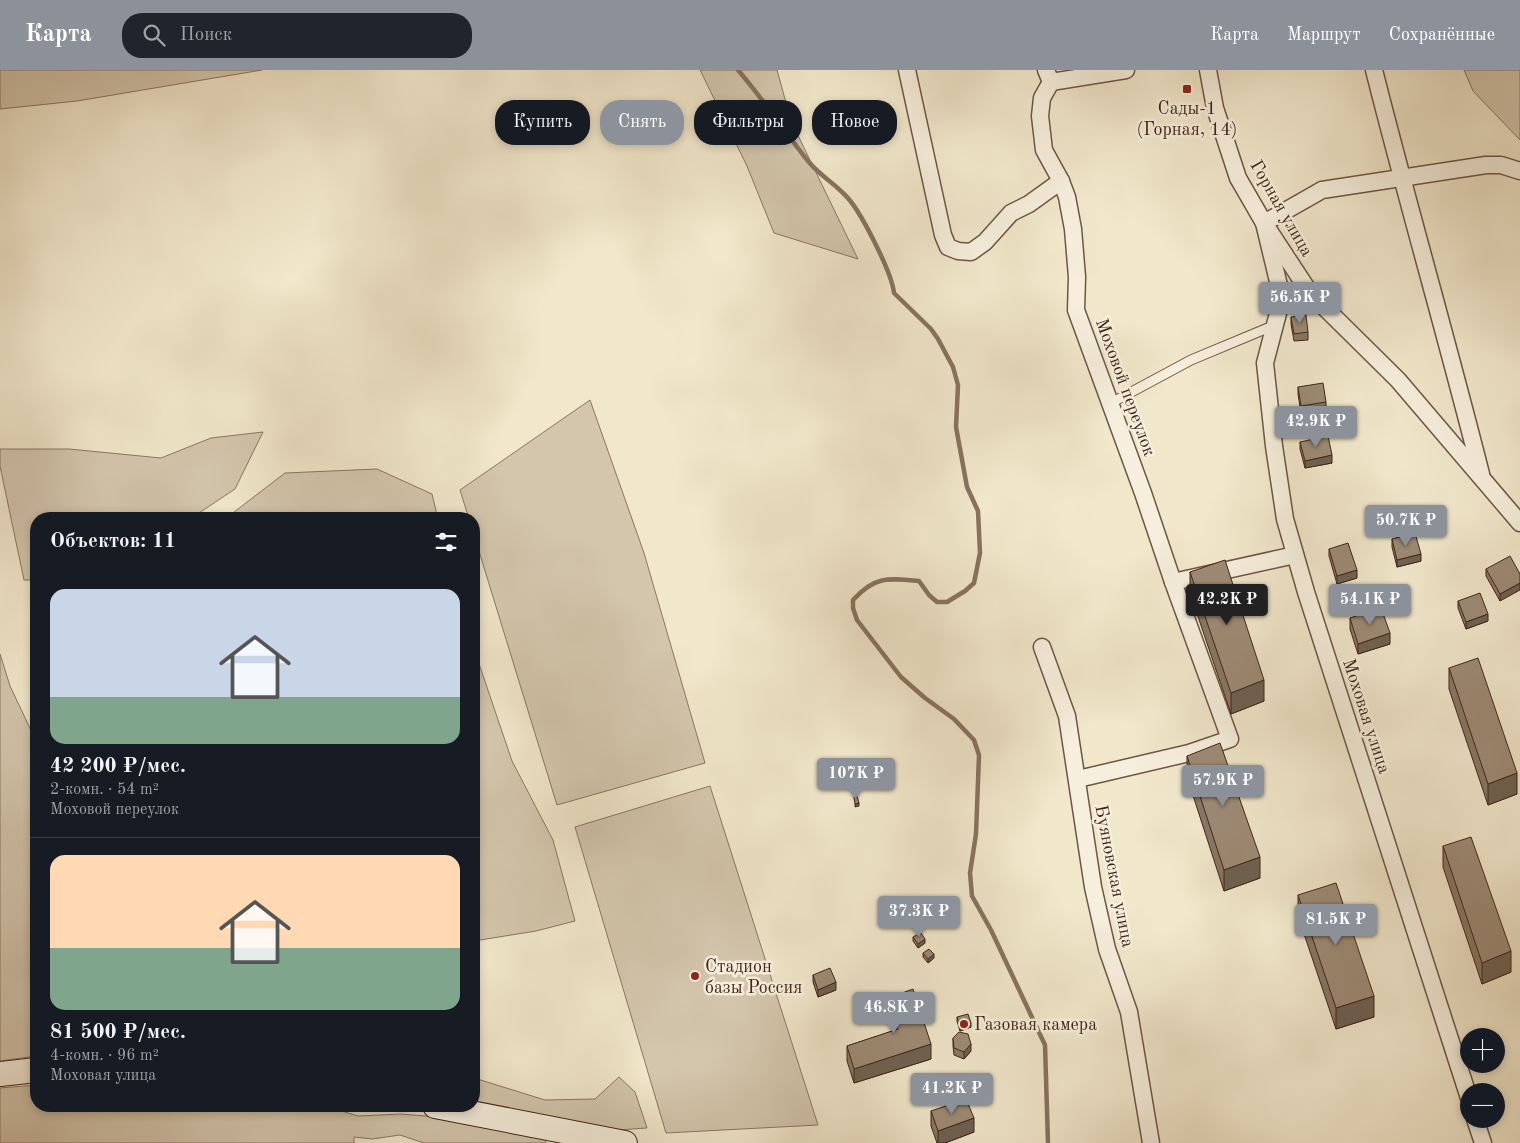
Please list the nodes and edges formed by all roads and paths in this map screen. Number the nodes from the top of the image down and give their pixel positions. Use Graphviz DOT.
graph roads {
  1 [pos="907,70"];
  2 [pos="1126,70"];
  3 [pos="1208,70"];
  4 [pos="1374,70"];
  5 [pos="1048,76"];
  6 [pos="1520,171"];
  7 [pos="1401,177"];
  8 [pos="1062,181"];
  9 [pos="1264,223"];
  10 [pos="1275,326"];
  11 [pos="1110,404"];
  12 [pos="1482,478"];
  13 [pos="1520,523"];
  14 [pos="1295,556"];
  15 [pos="1173,582"];
  16 [pos="1042,647"];
  17 [pos="1078,779"];
  18 [pos="30,1071"];
  19 [pos="0,1074"];
  20 [pos="1464,1083"];
  21 [pos="465,1112"];
  22 [pos="1478,1128"];
  23 [pos="625,1143"];
  24 [pos="1151,1143"];
  25 [pos="1483,1143"];
  1 -- 8 [label="street"];
  2 -- 5 [label="street, Моховой переулок"];
  3 -- 9 [label="street, Горная улица"];
  4 -- 7 [label="street, Горная улица"];
  5 -- 8 [label="street, Моховой переулок"];
  6 -- 7 [label="street"];
  7 -- 9 [label="street"];
  7 -- 12 [label="street, Горная улица"];
  8 -- 11 [label="street, Моховой переулок"];
  9 -- 10 [label="street, Моховая улица"];
  9 -- 12 [label="street, Горная улица"];
  10 -- 11 [label="lane"];
  10 -- 14 [label="street, Моховая улица"];
  11 -- 15 [label="street, Моховой переулок"];
  12 -- 13 [label="street, Горная улица"];
  14 -- 15 [label="street"];
  14 -- 20 [label="street, Моховая улица"];
  15 -- 17 [label="street, Моховой переулок"];
  16 -- 17 [label="street, Буяновская улица"];
  17 -- 24 [label="street, Буяновская улица"];
  18 -- 19 [label="main road"];
  21 -- 23 [label="main road"];
  22 -- 25 [label="street"];
}
